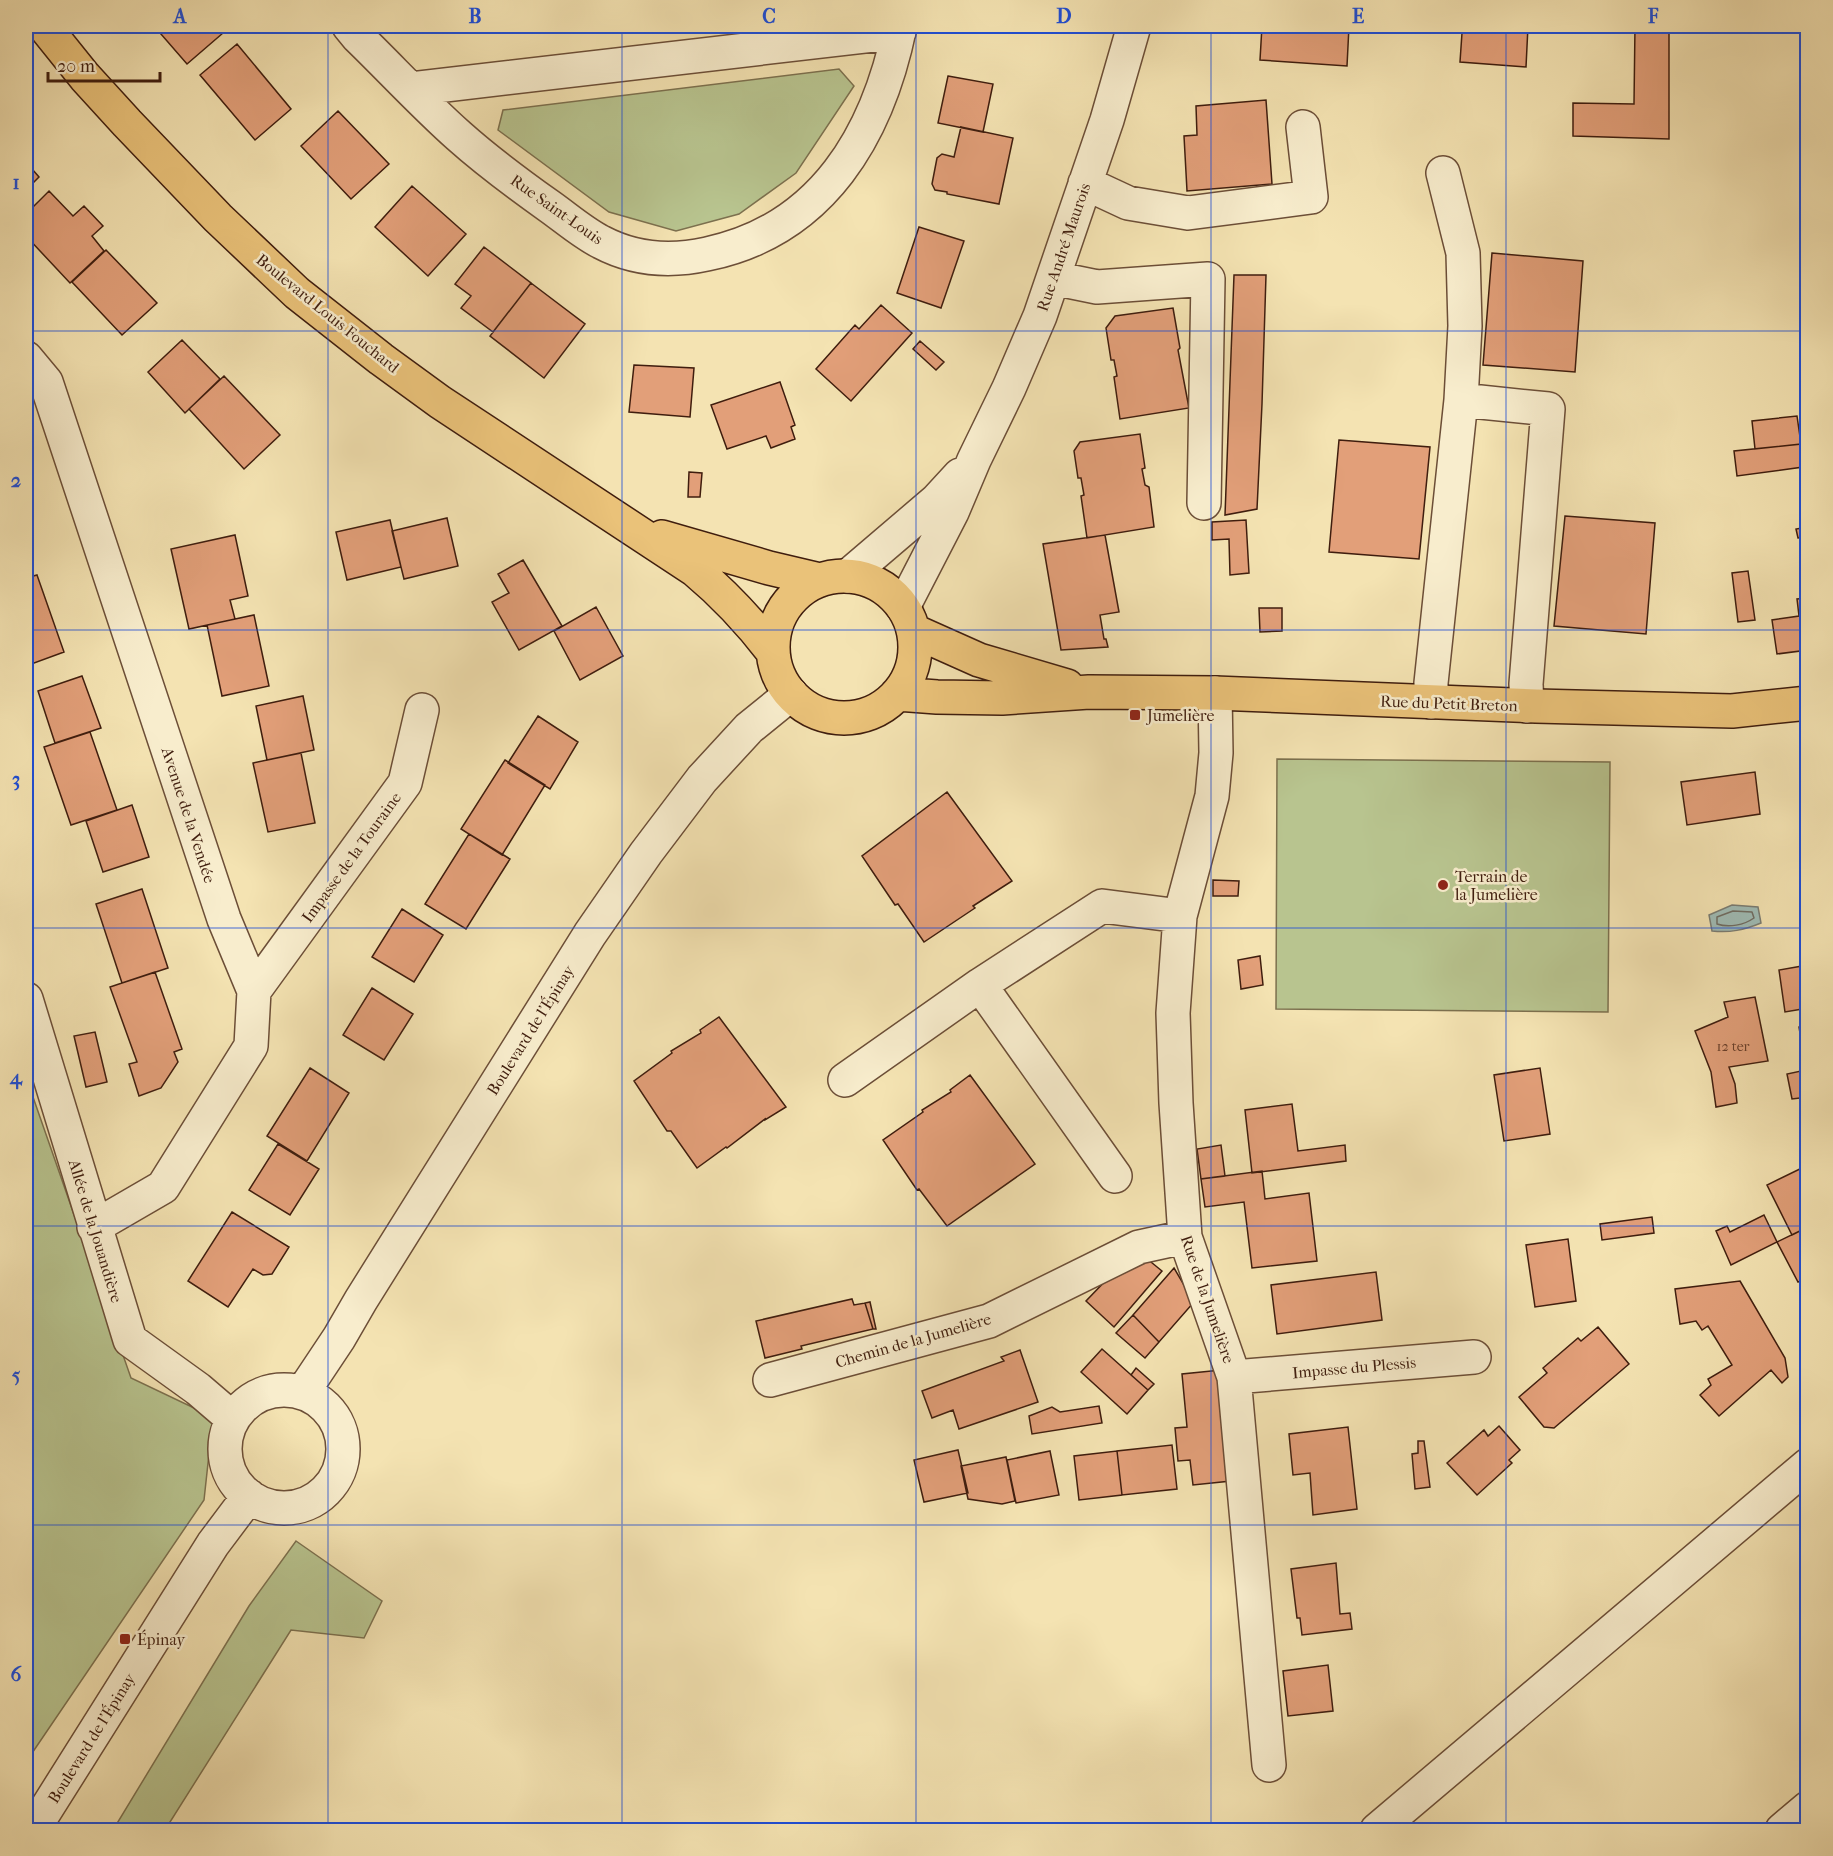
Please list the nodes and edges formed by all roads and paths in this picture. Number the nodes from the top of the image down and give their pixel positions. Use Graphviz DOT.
graph roads {
  1 [pos="44,26"];
  2 [pos="350,26"];
  3 [pos="1134,26"];
  4 [pos="899,29"];
  5 [pos="411,89"];
  6 [pos="1303,127"];
  7 [pos="1443,173"];
  8 [pos="1085,183"];
  9 [pos="1053,278"];
  10 [pos="26,358"];
  11 [pos="1461,400"];
  12 [pos="974,460"];
  13 [pos="1204,503"];
  14 [pos="628,528"];
  15 [pos="834,578"];
  16 [pos="908,619"];
  17 [pos="773,652"];
  18 [pos="1089,692"];
  19 [pos="1215,693"];
  20 [pos="791,694"];
  21 [pos="897,694"];
  22 [pos="1431,702"];
  23 [pos="1808,703"];
  24 [pos="1527,706"];
  25 [pos="422,710"];
  26 [pos="1180,916"];
  27 [pos="980,985"];
  28 [pos="254,991"];
  29 [pos="26,999"];
  30 [pos="845,1080"];
  31 [pos="1115,1176"];
  32 [pos="94,1227"];
  33 [pos="1185,1237"];
  34 [pos="1474,1357"];
  35 [pos="1234,1377"];
  36 [pos="770,1380"];
  37 [pos="303,1392"];
  38 [pos="233,1419"];
  39 [pos="1808,1464"];
  40 [pos="249,1496"];
  41 [pos="1269,1764"];
  42 [pos="1808,1808"];
  43 [pos="33,1830"];
  44 [pos="1377,1830"];
  45 [pos="1782,1830"];
  1 -- 14 [label="main road, Boulevard Louis Fouchard"];
  2 -- 5 [label="street, Rue Saint-Louis"];
  3 -- 8 [label="street, Rue André Maurois"];
  4 -- 5 [label="street, Rue Saint-Louis"];
  4 -- 5 [label="street, Rue Saint-Louis"];
  6 -- 8 [label="street"];
  7 -- 11 [label="street"];
  8 -- 9 [label="street, Rue André Maurois"];
  9 -- 12 [label="street, Rue André Maurois"];
  9 -- 13 [label="street"];
  10 -- 28 [label="street, Avenue de la Vendée"];
  11 -- 22 [label="street"];
  11 -- 24 [label="street"];
  12 -- 15 [label="street, Rue André Maurois"];
  12 -- 16 [label="street, Rue André Maurois"];
  14 -- 15 [label="main road, Boulevard Louis Fouchard"];
  14 -- 17 [label="main road, Boulevard Louis Fouchard"];
  15 -- 16 [label="main road"];
  15 -- 17 [label="main road"];
  16 -- 18 [label="main road, Rue du Petit Breton"];
  16 -- 21 [label="main road"];
  17 -- 20 [label="main road"];
  18 -- 19 [label="main road, Rue du Petit Breton"];
  18 -- 21 [label="main road, Rue du Petit Breton"];
  19 -- 22 [label="main road, Rue du Petit Breton"];
  19 -- 26 [label="street, Rue de la Jumelière"];
  20 -- 21 [label="main road"];
  20 -- 37 [label="street, Boulevard de l'Épinay"];
  22 -- 24 [label="main road, Rue du Petit Breton"];
  23 -- 24 [label="main road, Rue du Petit Breton"];
  25 -- 28 [label="street, Impasse de la Touraine"];
  26 -- 27 [label="street"];
  26 -- 33 [label="street, Rue de la Jumelière"];
  27 -- 30 [label="street"];
  27 -- 31 [label="street"];
  28 -- 32 [label="street, Avenue de la Vendée"];
  29 -- 32 [label="street, Allée de la Jouandière"];
  32 -- 38 [label="street, Allée de la Jouandière"];
  33 -- 35 [label="street, Rue de la Jumelière"];
  33 -- 36 [label="street, Chemin de la Jumelière"];
  34 -- 35 [label="street, Impasse du Plessis"];
  35 -- 41 [label="street, Rue de la Jumelière"];
  37 -- 38 [label="street"];
  37 -- 40 [label="street"];
  38 -- 40 [label="street"];
  39 -- 44 [label="street"];
  40 -- 43 [label="street, Boulevard de l'Épinay"];
  42 -- 45 [label="street"];
}
